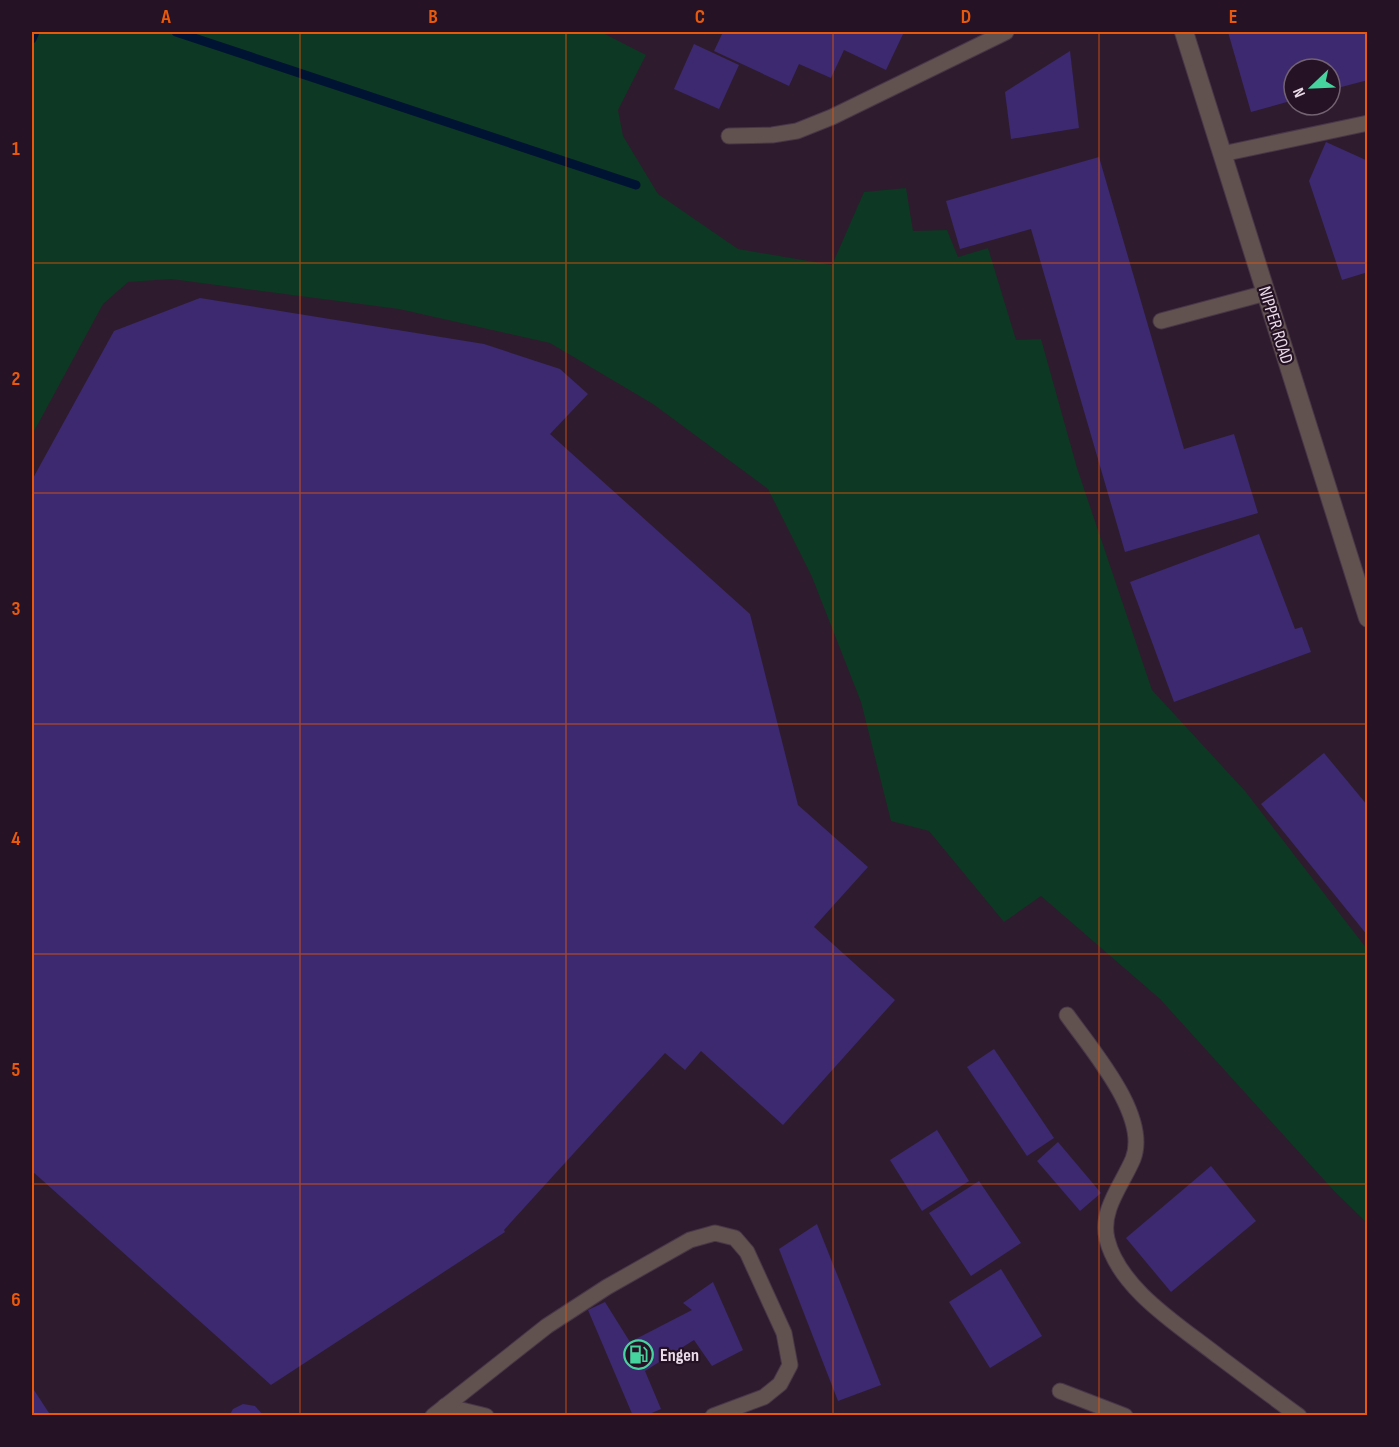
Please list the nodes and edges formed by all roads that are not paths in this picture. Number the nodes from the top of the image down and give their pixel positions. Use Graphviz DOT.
graph roads {
  1 [pos="1006,32"];
  2 [pos="1184,32"];
  3 [pos="1368,123"];
  4 [pos="729,136"];
  5 [pos="1222,154"];
  6 [pos="1266,293"];
  7 [pos="1161,321"];
  8 [pos="1368,618"];
  9 [pos="1068,1015"];
  10 [pos="1060,1391"];
  11 [pos="439,1411"];
  12 [pos="486,1416"];
  13 [pos="713,1416"];
  14 [pos="1125,1416"];
  15 [pos="1299,1416"];
  1 -- 4 [label="lane"];
  2 -- 5 [label="street, NIPPER ROAD"];
  3 -- 5 [label="lane"];
  5 -- 6 [label="street, NIPPER ROAD"];
  6 -- 7 [label="lane"];
  6 -- 8 [label="street, NIPPER ROAD"];
  9 -- 15 [label="lane"];
  10 -- 14 [label="lane"];
  11 -- 12 [label="lane"];
  11 -- 13 [label="lane"];
}
